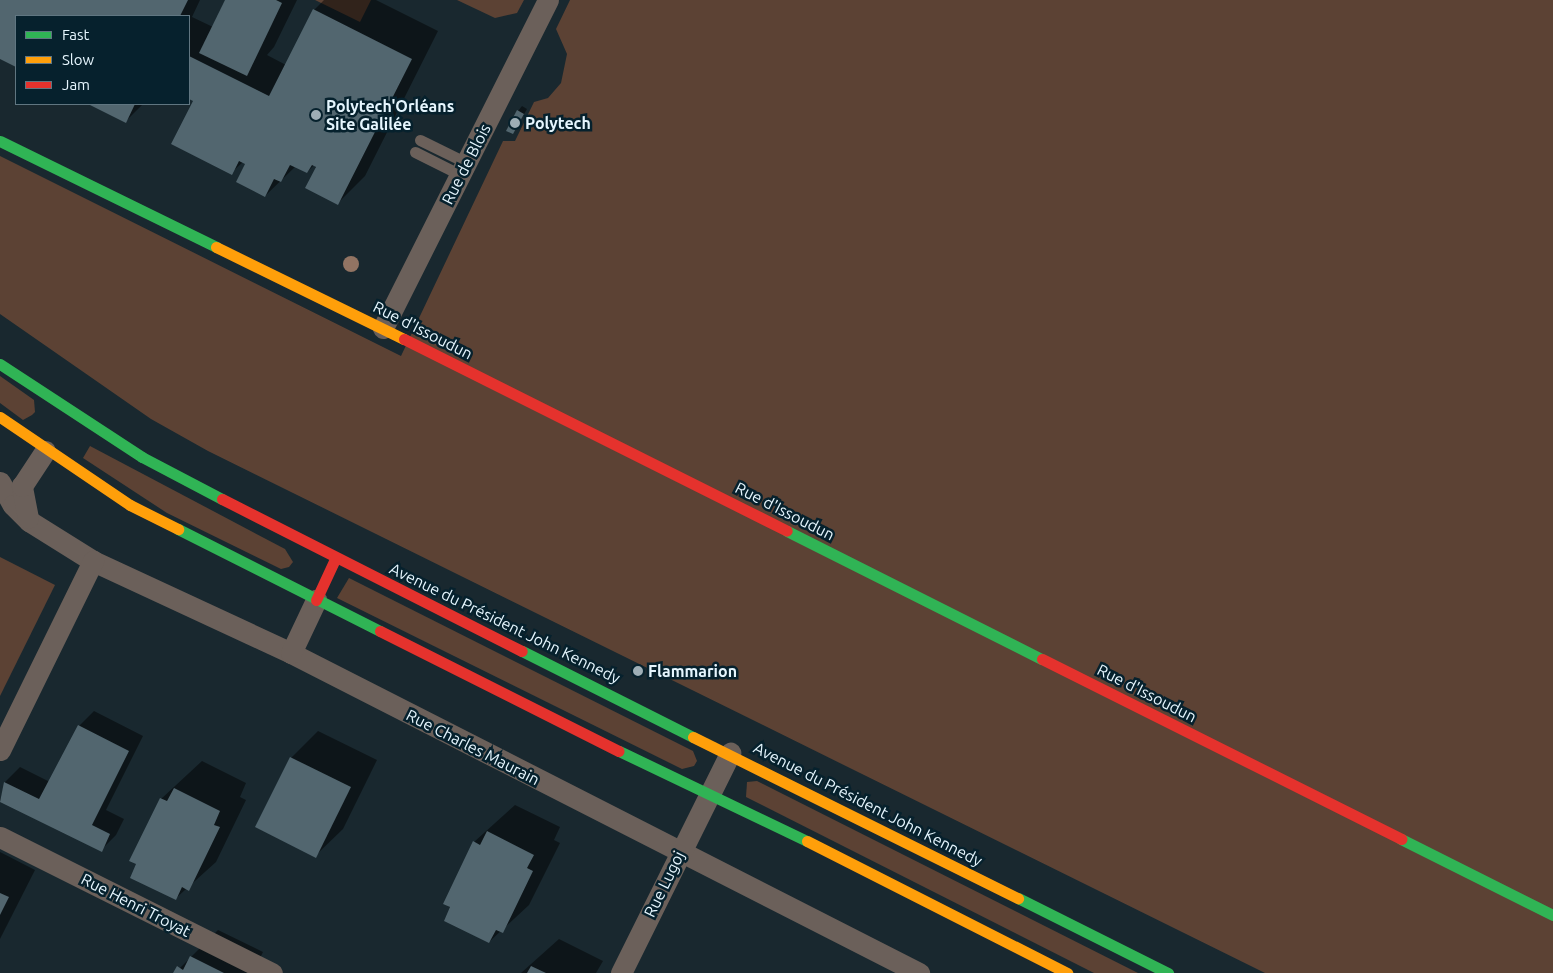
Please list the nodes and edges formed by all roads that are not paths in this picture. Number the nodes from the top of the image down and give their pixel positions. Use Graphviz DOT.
graph roads {
  1 [pos="548,0"];
  2 [pos="420,140"];
  3 [pos="0,141"];
  4 [pos="415,152"];
  5 [pos="464,169"];
  6 [pos="382,328"];
  7 [pos="0,364"];
  8 [pos="0,417"];
  9 [pos="46,450"];
  10 [pos="0,482"];
  11 [pos="29,521"];
  12 [pos="336,557"];
  13 [pos="93,561"];
  14 [pos="316,600"];
  15 [pos="291,653"];
  16 [pos="0,750"];
  17 [pos="730,752"];
  18 [pos="708,796"];
  19 [pos="0,837"];
  20 [pos="679,853"];
  21 [pos="1553,915"];
  22 [pos="272,973"];
  23 [pos="621,973"];
  24 [pos="919,973"];
  25 [pos="1067,973"];
  26 [pos="1168,973"];
  1 -- 5 [label="street, Rue de Blois"];
  2 -- 5 [label="lane"];
  3 -- 6 [label="main road, Rue d'Issoudun"];
  4 -- 5 [label="lane"];
  5 -- 6 [label="street, Rue de Blois"];
  6 -- 21 [label="main road, Rue d'Issoudun"];
  7 -- 12 [label="main road, Avenue du Président John Kennedy"];
  8 -- 9 [label="main road"];
  9 -- 11 [label="street"];
  9 -- 14 [label="main road"];
  10 -- 11 [label="street, Rue Charles Maurain"];
  11 -- 13 [label="street, Rue Charles Maurain"];
  12 -- 14 [label="main road"];
  12 -- 17 [label="main road, Avenue du Président John Kennedy"];
  13 -- 15 [label="street, Rue Charles Maurain"];
  13 -- 16 [label="street"];
  14 -- 15 [label="street"];
  14 -- 18 [label="main road"];
  15 -- 20 [label="street, Rue Charles Maurain"];
  17 -- 18 [label="street, Rue Lugoj"];
  17 -- 26 [label="main road, Avenue du Président John Kennedy"];
  18 -- 20 [label="street, Rue Lugoj"];
  18 -- 25 [label="main road"];
  19 -- 22 [label="street, Rue Henri Troyat"];
  20 -- 23 [label="street, Rue Lugoj"];
  20 -- 24 [label="street, Rue Charles Maurain"];
}
